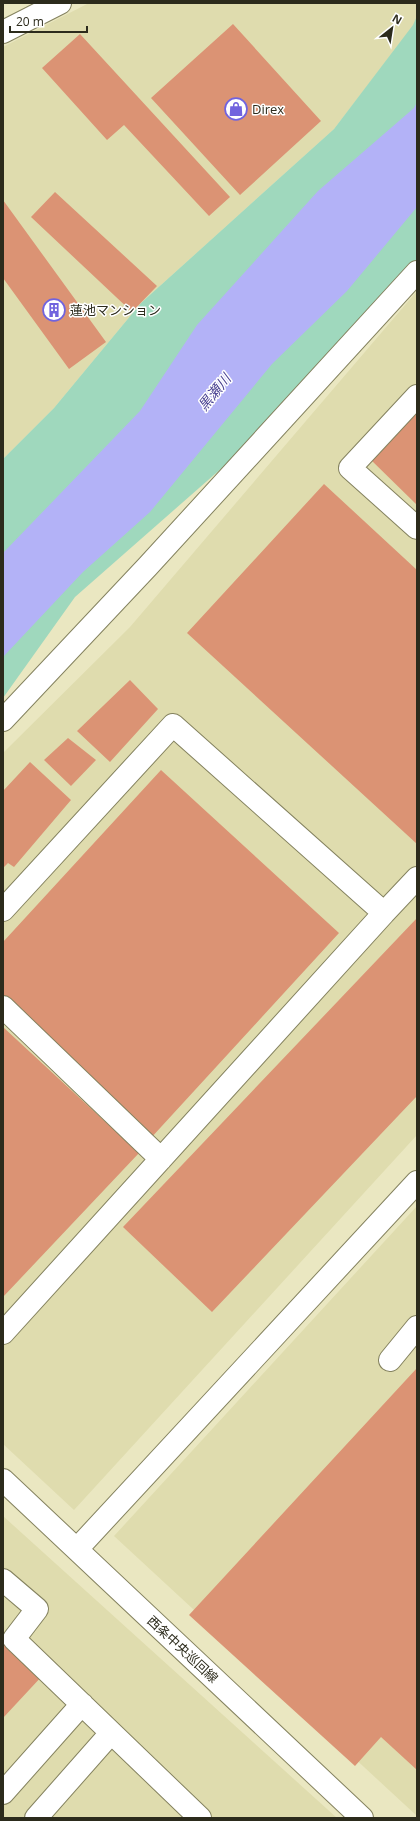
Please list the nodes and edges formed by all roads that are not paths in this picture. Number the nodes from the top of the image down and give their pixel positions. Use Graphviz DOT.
graph roads {
  1 [pos="55,4"];
  2 [pos="3,32"];
  3 [pos="417,272"];
  4 [pos="417,396"];
  5 [pos="417,528"];
  6 [pos="3,720"];
  7 [pos="417,878"];
  8 [pos="3,910"];
  9 [pos="384,913"];
  10 [pos="3,1007"];
  11 [pos="161,1159"];
  12 [pos="417,1182"];
  13 [pos="417,1327"];
  14 [pos="3,1332"];
  15 [pos="390,1360"];
  16 [pos="3,1480"];
  17 [pos="77,1549"];
  18 [pos="3,1580"];
  19 [pos="82,1704"];
  20 [pos="112,1733"];
  21 [pos="3,1793"];
  22 [pos="36,1818"];
  23 [pos="200,1818"];
  24 [pos="362,1818"];
  1 -- 2 [label="street"];
  3 -- 6 [label="street"];
  4 -- 5 [label="street"];
  7 -- 9 [label="street"];
  8 -- 9 [label="street"];
  9 -- 11 [label="street"];
  10 -- 11 [label="street"];
  11 -- 14 [label="street"];
  12 -- 17 [label="street"];
  13 -- 15 [label="street"];
  16 -- 17 [label="street, 西条中央巡回線"];
  17 -- 24 [label="street, 西条中央巡回線"];
  18 -- 19 [label="street"];
  19 -- 20 [label="street"];
  19 -- 21 [label="street"];
  20 -- 22 [label="street"];
  20 -- 23 [label="street"];
}
